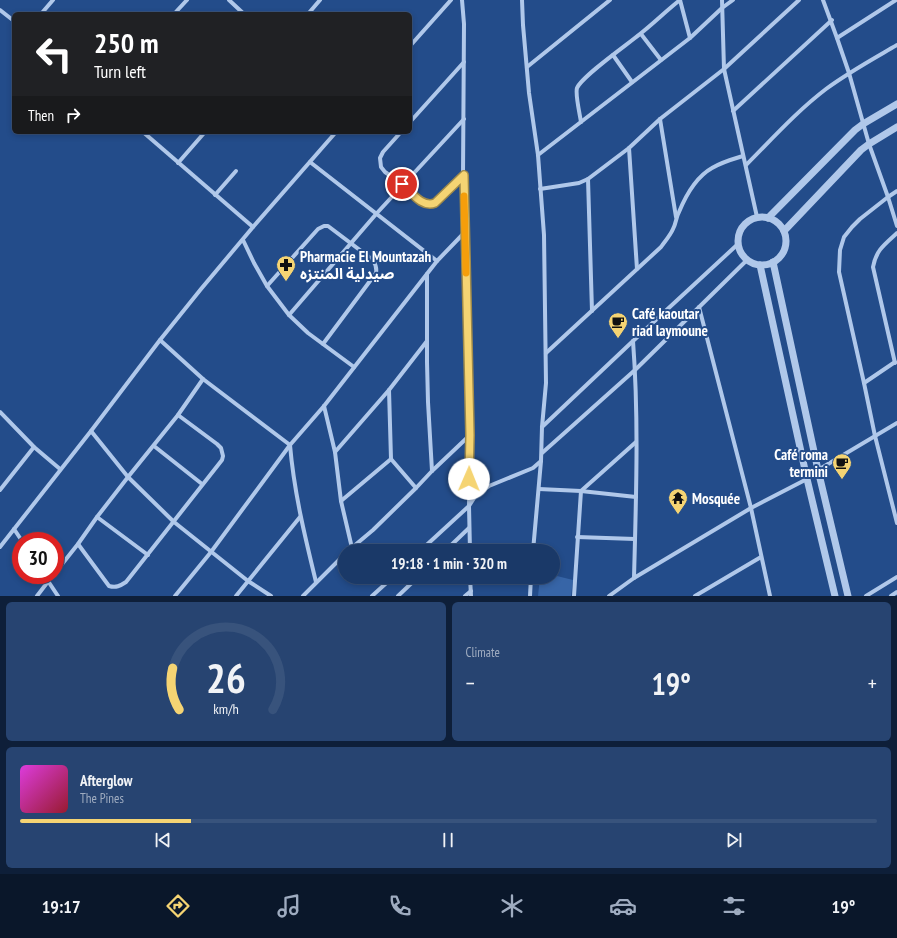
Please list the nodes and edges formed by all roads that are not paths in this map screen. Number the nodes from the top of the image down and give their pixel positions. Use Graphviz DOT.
graph roads {
  1 [pos="53,0"];
  2 [pos="187,0"];
  3 [pos="229,0"];
  4 [pos="320,0"];
  5 [pos="451,0"];
  6 [pos="462,0"];
  7 [pos="522,0"];
  8 [pos="610,0"];
  9 [pos="680,0"];
  10 [pos="722,0"];
  11 [pos="733,0"];
  12 [pos="798,0"];
  13 [pos="896,0"];
  14 [pos="825,1"];
  15 [pos="722,8"];
  16 [pos="0,10"];
  17 [pos="43,12"];
  18 [pos="176,12"];
  19 [pos="242,12"];
  20 [pos="310,12"];
  21 [pos="12,19"];
  22 [pos="832,20"];
  23 [pos="641,34"];
  24 [pos="690,38"];
  25 [pos="837,38"];
  26 [pos="412,44"];
  27 [pos="897,45"];
  28 [pos="613,55"];
  29 [pos="661,60"];
  30 [pos="464,62"];
  31 [pos="527,67"];
  32 [pos="724,69"];
  33 [pos="849,73"];
  34 [pos="632,82"];
  35 [pos="897,104"];
  36 [pos="733,112"];
  37 [pos="464,119"];
  38 [pos="660,119"];
  39 [pos="412,120"];
  40 [pos="581,122"];
  41 [pos="863,124"];
  42 [pos="897,127"];
  43 [pos="145,134"];
  44 [pos="203,134"];
  45 [pos="334,134"];
  46 [pos="399,134"];
  47 [pos="869,144"];
  48 [pos="629,148"];
  49 [pos="538,155"];
  50 [pos="744,156"];
  51 [pos="310,162"];
  52 [pos="178,163"];
  53 [pos="746,165"];
  54 [pos="236,171"];
  55 [pos="464,175"];
  56 [pos="588,179"];
  57 [pos="402,184"];
  58 [pos="540,189"];
  59 [pos="897,191"];
  60 [pos="215,195"];
  61 [pos="888,197"];
  62 [pos="377,213"];
  63 [pos="676,218"];
  64 [pos="757,218"];
  65 [pos="768,218"];
  66 [pos="897,226"];
  67 [pos="253,227"];
  68 [pos="784,231"];
  69 [pos="464,232"];
  70 [pos="897,233"];
  71 [pos="243,240"];
  72 [pos="351,242"];
  73 [pos="738,244"];
  74 [pos="747,260"];
  75 [pos="437,261"];
  76 [pos="773,262"];
  77 [pos="760,265"];
  78 [pos="637,269"];
  79 [pos="427,274"];
  80 [pos="267,286"];
  81 [pos="699,307"];
  82 [pos="592,311"];
  83 [pos="289,315"];
  84 [pos="160,340"];
  85 [pos="427,341"];
  86 [pos="633,341"];
  87 [pos="323,344"];
  88 [pos="546,353"];
  89 [pos="896,362"];
  90 [pos="354,367"];
  91 [pos="635,370"];
  92 [pos="203,378"];
  93 [pos="864,383"];
  94 [pos="389,390"];
  95 [pos="324,406"];
  96 [pos="0,412"];
  97 [pos="4,415"];
  98 [pos="178,415"];
  99 [pos="0,420"];
  100 [pos="897,423"];
  101 [pos="542,427"];
  102 [pos="91,431"];
  103 [pos="470,435"];
  104 [pos="875,436"];
  105 [pos="636,442"];
  106 [pos="290,445"];
  107 [pos="154,446"];
  108 [pos="34,447"];
  109 [pos="335,452"];
  110 [pos="542,453"];
  111 [pos="391,459"];
  112 [pos="542,461"];
  113 [pos="60,469"];
  114 [pos="432,470"];
  115 [pos="818,470"];
  116 [pos="128,477"];
  117 [pos="807,479"];
  118 [pos="202,484"];
  119 [pos="416,488"];
  120 [pos="539,489"];
  121 [pos="0,490"];
  122 [pos="581,491"];
  123 [pos="636,497"];
  124 [pos="341,501"];
  125 [pos="469,506"];
  126 [pos="751,508"];
  127 [pos="97,517"];
  128 [pos="300,517"];
  129 [pos="174,522"];
  130 [pos="897,524"];
  131 [pos="469,528"];
  132 [pos="14,529"];
  133 [pos="16,532"];
  134 [pos="577,537"];
  135 [pos="635,539"];
  136 [pos="78,544"];
  137 [pos="349,544"];
  138 [pos="356,544"];
  139 [pos="428,544"];
  140 [pos="452,544"];
  141 [pos="470,544"];
  142 [pos="534,544"];
  143 [pos="0,547"];
  144 [pos="211,552"];
  145 [pos="148,555"];
  146 [pos="761,557"];
  147 [pos="338,561"];
  148 [pos="64,562"];
  149 [pos="897,577"];
  150 [pos="634,578"];
  151 [pos="248,580"];
  152 [pos="316,582"];
  153 [pos="46,584"];
  154 [pos="49,584"];
  155 [pos="385,584"];
  156 [pos="411,584"];
  157 [pos="470,584"];
  158 [pos="531,584"];
  159 [pos="897,592"];
  160 [pos="471,594"];
  161 [pos="37,596"];
  162 [pos="58,596"];
  163 [pos="175,596"];
  164 [pos="236,596"];
  165 [pos="271,596"];
  166 [pos="303,596"];
  167 [pos="372,596"];
  168 [pos="398,596"];
  169 [pos="465,596"];
  170 [pos="530,596"];
  171 [pos="574,596"];
  172 [pos="609,596"];
  173 [pos="695,596"];
  174 [pos="770,596"];
  175 [pos="835,596"];
  176 [pos="848,596"];
  177 [pos="866,596"];
  178 [pos="891,596"];
  1 -- 17 [label="street"];
  2 -- 18 [label="street"];
  3 -- 19 [label="street"];
  4 -- 20 [label="street"];
  5 -- 26 [label="street"];
  6 -- 30 [label="street"];
  7 -- 31 [label="street"];
  8 -- 31 [label="street"];
  9 -- 23 [label="street"];
  9 -- 24 [label="street"];
  10 -- 15 [label="street"];
  11 -- 15 [label="street"];
  12 -- 32 [label="street"];
  13 -- 25 [label="street"];
  14 -- 22 [label="street"];
  15 -- 24 [label="street"];
  15 -- 32 [label="street"];
  16 -- 21 [label="street"];
  22 -- 25 [label="street"];
  22 -- 36 [label="street"];
  23 -- 28 [label="street"];
  23 -- 29 [label="street"];
  24 -- 29 [label="street"];
  25 -- 33 [label="street"];
  27 -- 33 [label="street"];
  28 -- 34 [label="street"];
  28 -- 40 [label="street"];
  29 -- 34 [label="street"];
  30 -- 37 [label="street"];
  30 -- 39 [label="street"];
  31 -- 49 [label="street"];
  32 -- 36 [label="street"];
  32 -- 38 [label="street"];
  33 -- 41 [label="street"];
  33 -- 53 [label="street"];
  34 -- 40 [label="street"];
  35 -- 41 [label="street"];
  36 -- 50 [label="street"];
  37 -- 55 [label="street"];
  37 -- 57 [label="street"];
  38 -- 48 [label="street"];
  38 -- 63 [label="street"];
  40 -- 49 [label="street"];
  41 -- 47 [label="street"];
  41 -- 65 [label="street"];
  42 -- 47 [label="street"];
  43 -- 52 [label="street"];
  44 -- 52 [label="street"];
  45 -- 51 [label="street"];
  46 -- 57 [label="street"];
  47 -- 61 [label="street"];
  47 -- 68 [label="street"];
  48 -- 56 [label="street"];
  48 -- 78 [label="street"];
  49 -- 58 [label="street"];
  50 -- 53 [label="street"];
  50 -- 63 [label="street"];
  51 -- 62 [label="street"];
  51 -- 67 [label="street"];
  52 -- 60 [label="street"];
  53 -- 64 [label="street"];
  54 -- 60 [label="street"];
  55 -- 57 [label="street"];
  55 -- 69 [label="street"];
  56 -- 58 [label="street"];
  56 -- 82 [label="street"];
  57 -- 62 [label="street"];
  58 -- 88 [label="street"];
  59 -- 61 [label="street"];
  60 -- 67 [label="street"];
  61 -- 66 [label="street"];
  61 -- 93 [label="street"];
  62 -- 72 [label="street"];
  62 -- 75 [label="street"];
  63 -- 78 [label="street"];
  64 -- 65 [label="street"];
  64 -- 73 [label="street"];
  65 -- 68 [label="street"];
  67 -- 71 [label="street"];
  68 -- 76 [label="street"];
  69 -- 75 [label="street"];
  69 -- 103 [label="street"];
  70 -- 89 [label="street"];
  71 -- 80 [label="street"];
  71 -- 84 [label="street"];
  72 -- 80 [label="street"];
  72 -- 83 [label="street"];
  72 -- 87 [label="street"];
  73 -- 74 [label="street"];
  73 -- 86 [label="street"];
  74 -- 77 [label="street"];
  74 -- 81 [label="street"];
  75 -- 79 [label="street"];
  76 -- 77 [label="street"];
  76 -- 115 [label="street"];
  77 -- 117 [label="street"];
  78 -- 82 [label="street"];
  79 -- 85 [label="street"];
  79 -- 90 [label="street"];
  80 -- 83 [label="street"];
  81 -- 91 [label="street"];
  81 -- 126 [label="street"];
  82 -- 88 [label="street"];
  83 -- 87 [label="street"];
  84 -- 92 [label="street"];
  84 -- 102 [label="street"];
  85 -- 94 [label="street"];
  85 -- 114 [label="street"];
  86 -- 91 [label="street"];
  86 -- 101 [label="street"];
  87 -- 90 [label="street"];
  88 -- 101 [label="street"];
  89 -- 93 [label="street"];
  90 -- 95 [label="street"];
  91 -- 105 [label="street"];
  91 -- 110 [label="street"];
  92 -- 98 [label="street"];
  92 -- 106 [label="street"];
  93 -- 104 [label="street"];
  94 -- 109 [label="street"];
  94 -- 111 [label="street"];
  95 -- 106 [label="street"];
  95 -- 109 [label="street"];
  96 -- 97 [label="street"];
  97 -- 99 [label="street"];
  97 -- 108 [label="street"];
  98 -- 107 [label="street"];
  98 -- 118 [label="street"];
  100 -- 104 [label="street"];
  101 -- 110 [label="street"];
  102 -- 113 [label="street"];
  102 -- 116 [label="street"];
  103 -- 114 [label="street"];
  103 -- 125 [label="street"];
  104 -- 115 [label="street"];
  104 -- 130 [label="street"];
  105 -- 122 [label="street"];
  105 -- 123 [label="street"];
  106 -- 128 [label="street"];
  106 -- 144 [label="street"];
  107 -- 116 [label="street"];
  107 -- 118 [label="street"];
  108 -- 113 [label="street"];
  108 -- 121 [label="street"];
  109 -- 124 [label="street"];
  110 -- 112 [label="street"];
  111 -- 119 [label="street"];
  111 -- 124 [label="street"];
  112 -- 120 [label="street"];
  112 -- 125 [label="street"];
  113 -- 132 [label="street"];
  114 -- 119 [label="street"];
  115 -- 176 [label="street"];
  116 -- 127 [label="street"];
  116 -- 129 [label="street"];
  117 -- 126 [label="street"];
  117 -- 175 [label="street"];
  118 -- 129 [label="street"];
  119 -- 138 [label="street"];
  120 -- 122 [label="street"];
  120 -- 142 [label="street"];
  122 -- 123 [label="street"];
  122 -- 134 [label="street"];
  123 -- 135 [label="street"];
  124 -- 137 [label="street"];
  125 -- 131 [label="street"];
  125 -- 139 [label="street"];
  126 -- 146 [label="street"];
  126 -- 150 [label="street"];
  127 -- 136 [label="street"];
  127 -- 145 [label="street"];
  128 -- 151 [label="street"];
  128 -- 152 [label="street"];
  129 -- 144 [label="street"];
  129 -- 145 [label="street"];
  131 -- 140 [label="street"];
  131 -- 141 [label="street"];
  132 -- 133 [label="street"];
  132 -- 143 [label="street"];
  134 -- 135 [label="street"];
  134 -- 171 [label="street"];
  135 -- 150 [label="street"];
  136 -- 145 [label="street"];
  136 -- 148 [label="street"];
  144 -- 151 [label="street"];
  144 -- 163 [label="street"];
  146 -- 173 [label="street"];
  146 -- 174 [label="street"];
  147 -- 152 [label="street"];
  149 -- 177 [label="street"];
  150 -- 172 [label="street"];
  151 -- 164 [label="street"];
  151 -- 165 [label="street"];
  152 -- 166 [label="street"];
  153 -- 161 [label="street"];
  154 -- 162 [label="street"];
  155 -- 167 [label="street"];
  156 -- 168 [label="street"];
  157 -- 160 [label="street"];
  158 -- 170 [label="street"];
  159 -- 178 [label="street"];
  160 -- 169 [label="street"];
}
